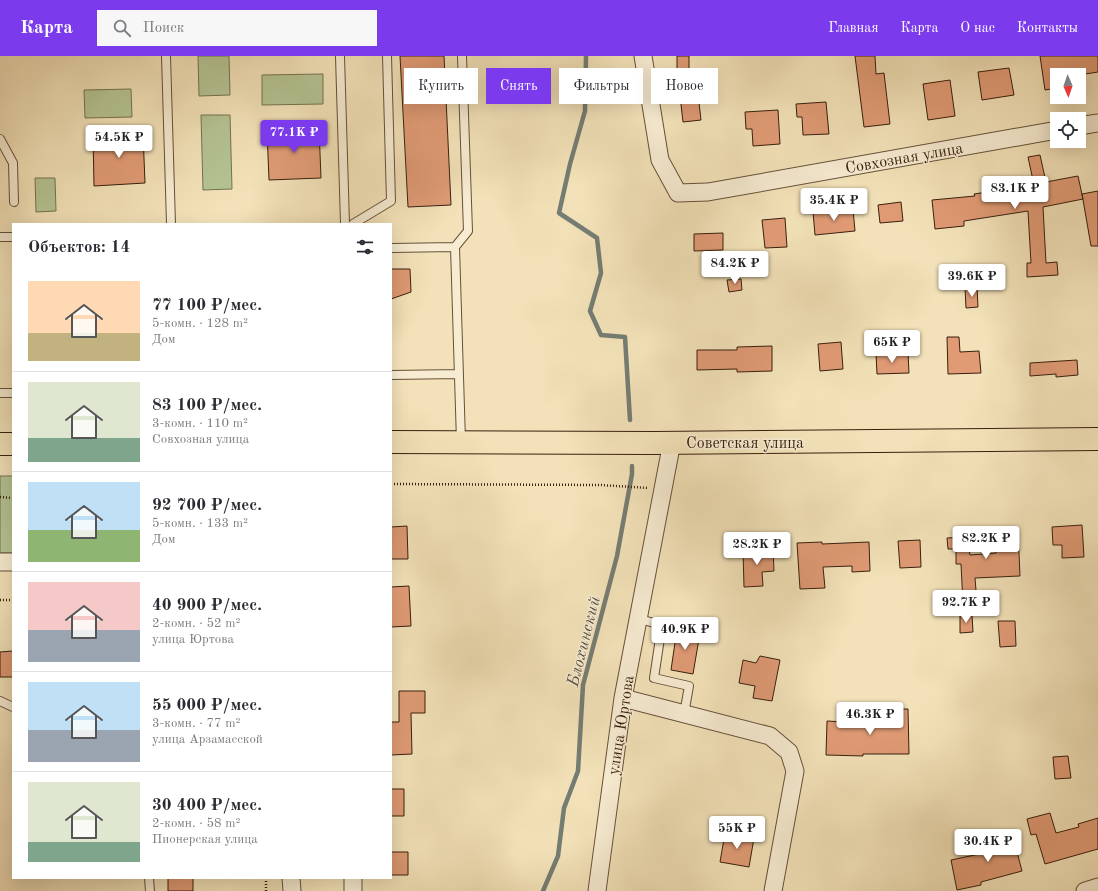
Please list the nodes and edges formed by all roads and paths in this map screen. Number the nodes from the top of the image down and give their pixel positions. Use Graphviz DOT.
graph roads {
  1 [pos="166,56"];
  2 [pos="340,56"];
  3 [pos="387,56"];
  4 [pos="462,56"];
  5 [pos="643,56"];
  6 [pos="1098,123"];
  7 [pos="1086,125"];
  8 [pos="1050,131"];
  9 [pos="0,139"];
  10 [pos="14,202"];
  11 [pos="171,223"];
  12 [pos="345,223"];
  13 [pos="355,223"];
  14 [pos="0,237"];
  15 [pos="12,237"];
  16 [pos="456,247"];
  17 [pos="392,248"];
  18 [pos="459,374"];
  19 [pos="392,375"];
  20 [pos="0,393"];
  21 [pos="12,393"];
  22 [pos="1098,439"];
  23 [pos="392,442"];
  24 [pos="461,442"];
  25 [pos="672,442"];
  26 [pos="0,444"];
  27 [pos="12,444"];
  28 [pos="392,484"];
  29 [pos="645,488"];
  30 [pos="0,497"];
  31 [pos="12,498"];
  32 [pos="0,562"];
  33 [pos="12,562"];
  34 [pos="0,600"];
  35 [pos="12,600"];
  36 [pos="639,619"];
  37 [pos="623,698"];
  38 [pos="0,701"];
  39 [pos="12,707"];
  40 [pos="684,714"];
  41 [pos="149,879"];
  42 [pos="266,879"];
  43 [pos="291,879"];
  44 [pos="353,879"];
  45 [pos="1098,887"];
  46 [pos="150,891"];
  47 [pos="266,891"];
  48 [pos="292,891"];
  49 [pos="353,891"];
  50 [pos="597,891"];
  51 [pos="773,891"];
  52 [pos="1085,891"];
  1 -- 11 [label="lane"];
  2 -- 12 [label="lane"];
  3 -- 13 [label="lane"];
  4 -- 16 [label="lane"];
  5 -- 8 [label="street, Совхозная улица"];
  6 -- 7 [label="street"];
  9 -- 10 [label="lane"];
  14 -- 15 [label="lane"];
  16 -- 17 [label="lane"];
  16 -- 18 [label="lane"];
  18 -- 19 [label="lane"];
  18 -- 24 [label="lane"];
  20 -- 21 [label="lane"];
  22 -- 25 [label="main road, Советская улица"];
  23 -- 24 [label="main road, Советская улица"];
  24 -- 25 [label="main road, Советская улица"];
  25 -- 36 [label="street, улица Юртова"];
  26 -- 27 [label="main road"];
  28 -- 29 [label="path"];
  30 -- 31 [label="path"];
  32 -- 33 [label="street"];
  34 -- 35 [label="path"];
  36 -- 37 [label="street, улица Юртова"];
  36 -- 40 [label="lane"];
  37 -- 40 [label="street"];
  37 -- 50 [label="street, улица Юртова"];
  38 -- 39 [label="lane"];
  40 -- 51 [label="street"];
  41 -- 46 [label="lane"];
  42 -- 47 [label="path"];
  43 -- 48 [label="street"];
  44 -- 49 [label="street"];
  45 -- 52 [label="street"];
}
